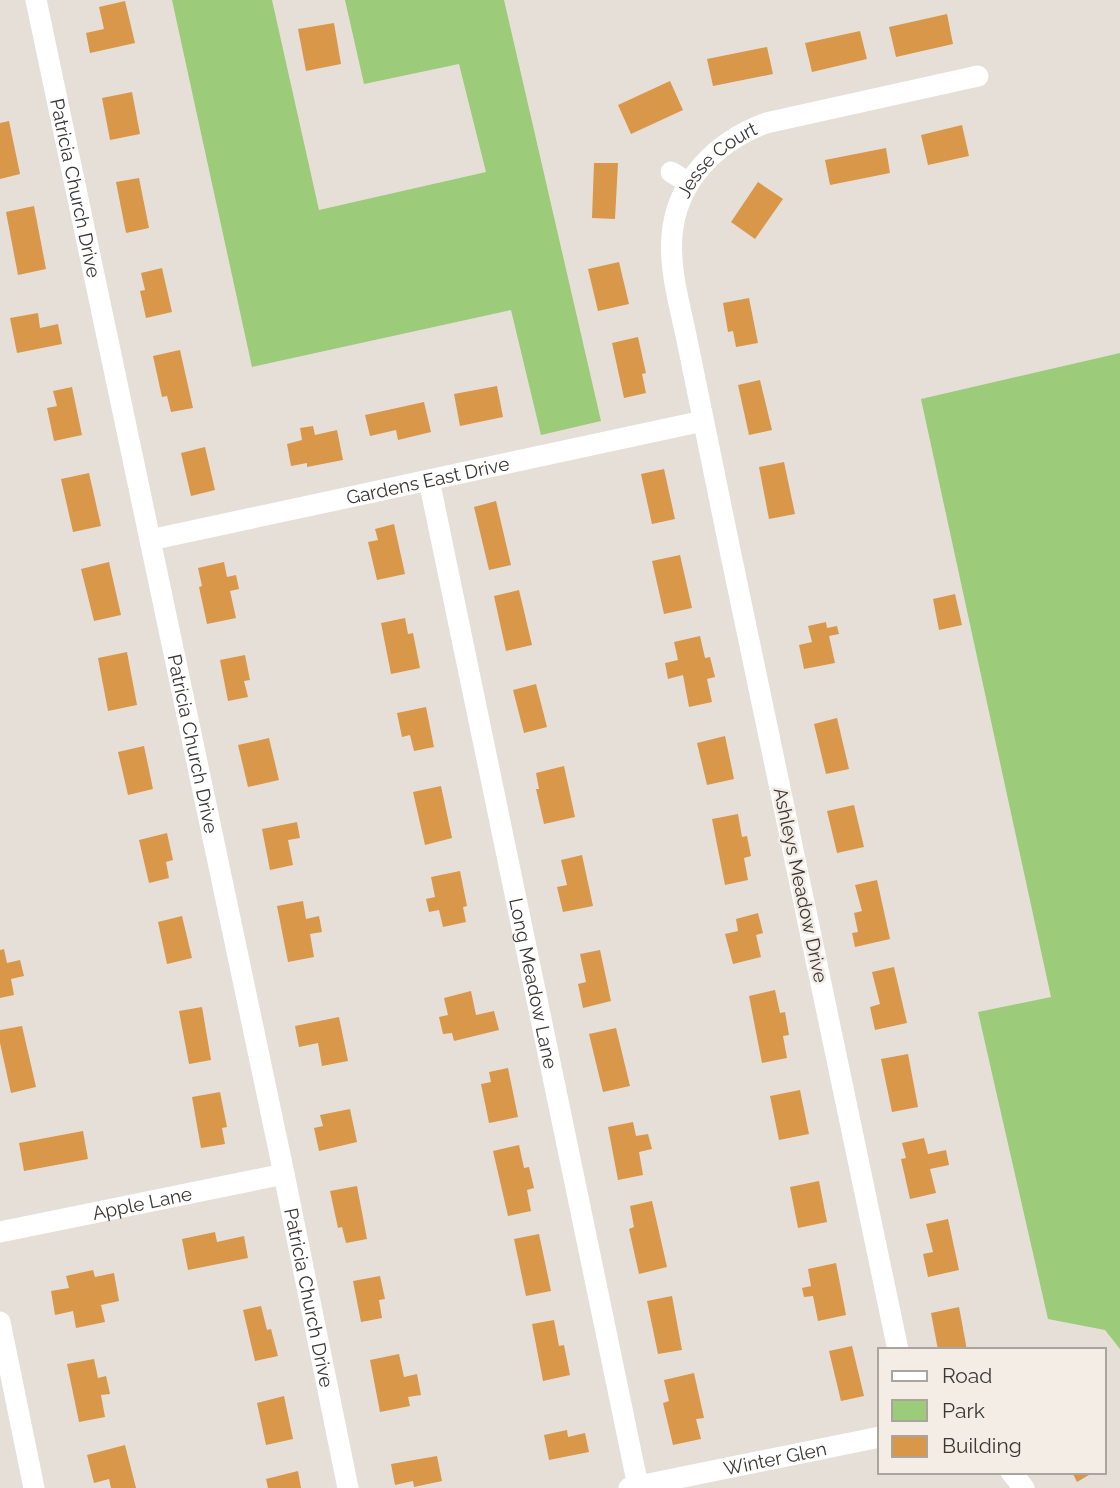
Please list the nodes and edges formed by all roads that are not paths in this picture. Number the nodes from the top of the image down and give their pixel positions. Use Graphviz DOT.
graph roads {
  1 [pos="36,0"];
  2 [pos="978,76"];
  3 [pos="671,172"];
  4 [pos="689,183"];
  5 [pos="703,421"];
  6 [pos="429,480"];
  7 [pos="150,540"];
  8 [pos="284,1174"];
  9 [pos="0,1232"];
  10 [pos="0,1322"];
  11 [pos="898,1348"];
  12 [pos="878,1437"];
  13 [pos="1013,1474"];
  14 [pos="633,1487"];
  15 [pos="34,1488"];
  16 [pos="348,1488"];
  17 [pos="1024,1488"];
  1 -- 7 [label="street, Patricia Church Drive"];
  2 -- 4 [label="street, Jesse Court"];
  3 -- 4 [label="street"];
  4 -- 5 [label="street, Jesse Court"];
  5 -- 6 [label="street, Gardens East Drive"];
  5 -- 11 [label="street, Ashleys Meadow Drive"];
  6 -- 7 [label="street, Gardens East Drive"];
  6 -- 14 [label="street, Long Meadow Lane"];
  7 -- 8 [label="street, Patricia Church Drive"];
  8 -- 9 [label="street, Apple Lane"];
  8 -- 16 [label="street, Patricia Church Drive"];
  10 -- 15 [label="street"];
  12 -- 14 [label="street, Winter Glen"];
  13 -- 17 [label="street"];
}
